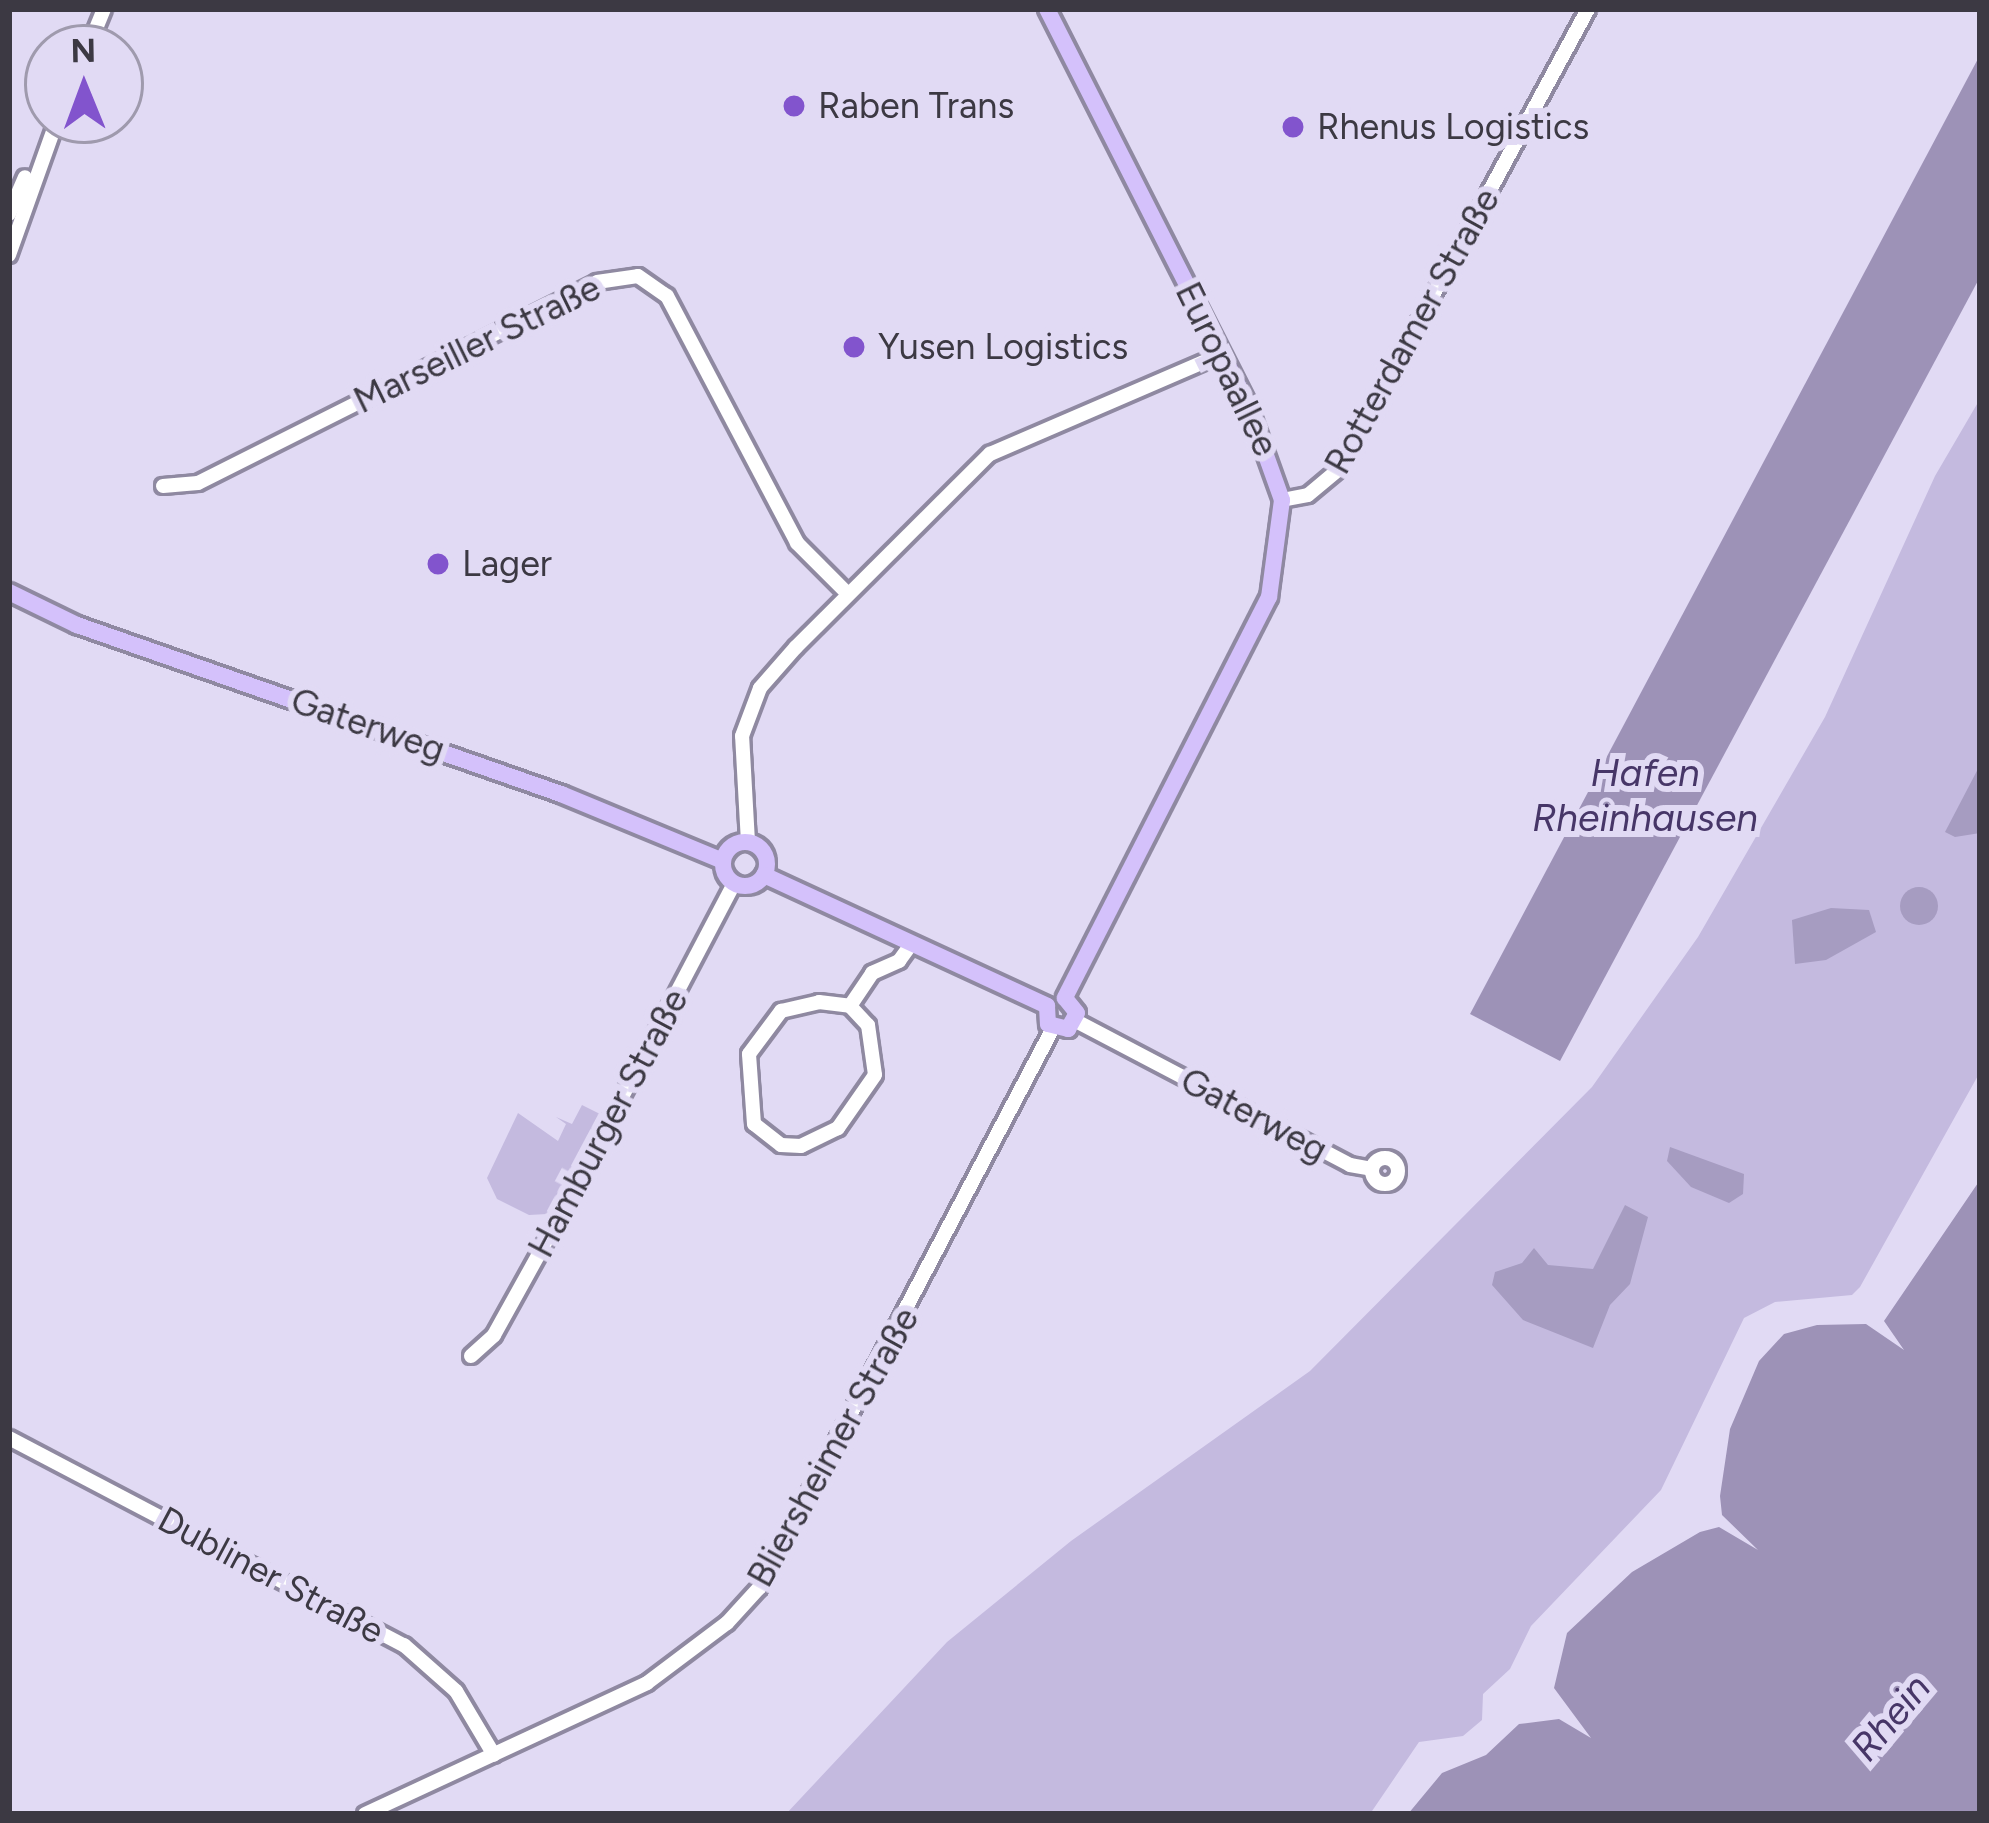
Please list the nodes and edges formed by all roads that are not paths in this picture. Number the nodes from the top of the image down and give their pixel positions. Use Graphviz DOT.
graph roads {
  1 [pos="1047,9"];
  2 [pos="1588,9"];
  3 [pos="44,144"];
  4 [pos="47,144"];
  5 [pos="9,214"];
  6 [pos="12,233"];
  7 [pos="9,255"];
  8 [pos="1222,354"];
  9 [pos="164,486"];
  10 [pos="1282,500"];
  11 [pos="10,592"];
  12 [pos="848,594"];
  13 [pos="748,842"];
  14 [pos="723,861"];
  15 [pos="764,875"];
  16 [pos="734,883"];
  17 [pos="912,943"];
  18 [pos="1065,998"];
  19 [pos="850,1006"];
  20 [pos="1047,1006"];
  21 [pos="1076,1022"];
  22 [pos="1053,1028"];
  23 [pos="1372,1168"];
  24 [pos="472,1356"];
  25 [pos="9,1438"];
  26 [pos="494,1755"];
  27 [pos="365,1814"];
  1 -- 8 [label="main road, Europaallee"];
  2 -- 10 [label="street, Rotterdamer Straße"];
  3 -- 5 [label="street"];
  4 -- 6 [label="street"];
  6 -- 7 [label="street"];
  8 -- 10 [label="main road, Europaallee"];
  8 -- 12 [label="street"];
  9 -- 12 [label="street, Marseiller Straße"];
  10 -- 18 [label="main road, Europaallee"];
  11 -- 14 [label="main road, Gaterweg"];
  12 -- 13 [label="street"];
  13 -- 14 [label="main road"];
  13 -- 15 [label="main road"];
  14 -- 16 [label="main road"];
  15 -- 16 [label="main road"];
  15 -- 17 [label="main road"];
  16 -- 24 [label="street, Hamburger Straße"];
  17 -- 19 [label="street"];
  17 -- 20 [label="main road"];
  18 -- 20 [label="main road"];
  18 -- 21 [label="main road"];
  19 -- 19 [label="street"];
  20 -- 22 [label="main road"];
  21 -- 22 [label="main road"];
  21 -- 23 [label="street, Gaterweg"];
  22 -- 26 [label="street, Bliersheimer Straße"];
  25 -- 26 [label="street, Dubliner Straße"];
  26 -- 27 [label="street, Bliersheimer Straße"];
}
